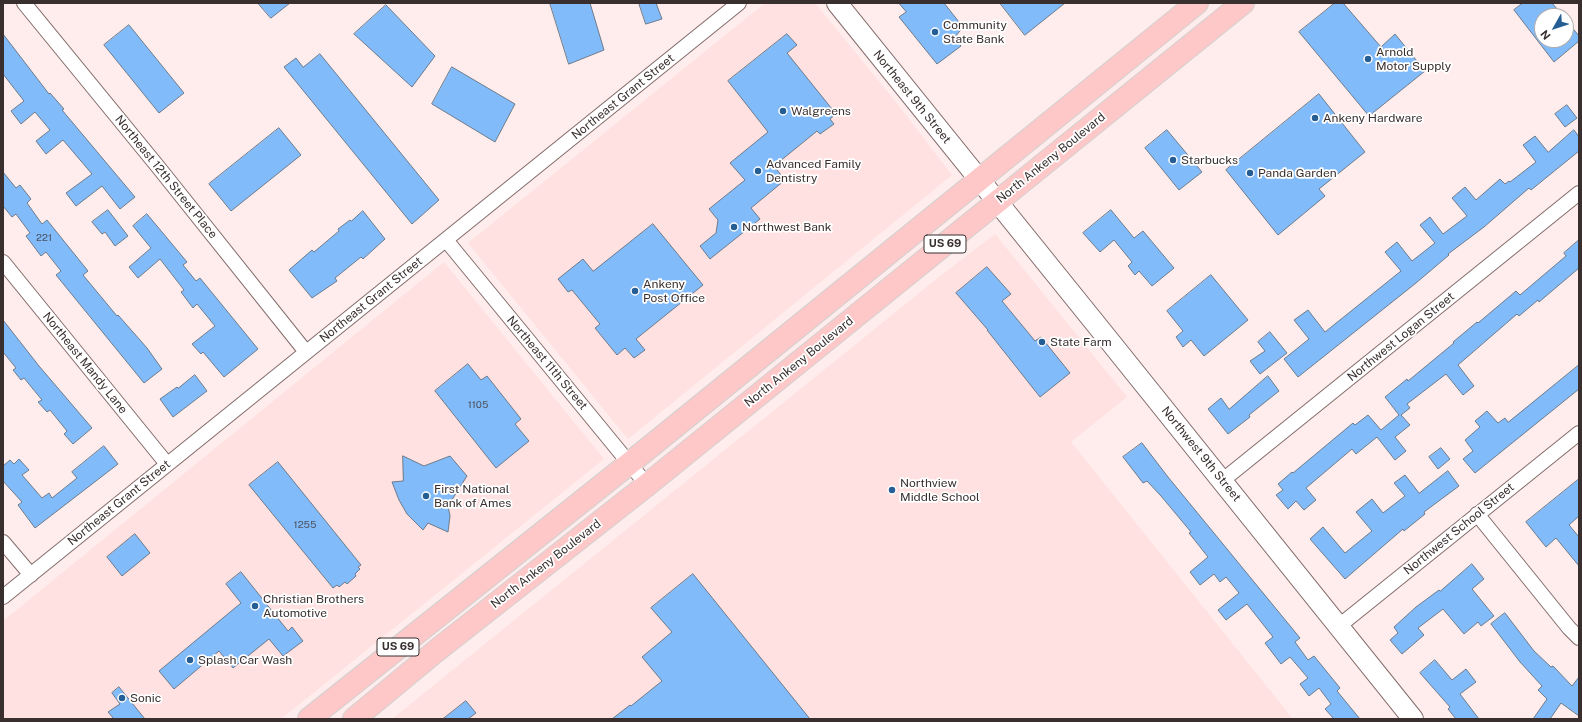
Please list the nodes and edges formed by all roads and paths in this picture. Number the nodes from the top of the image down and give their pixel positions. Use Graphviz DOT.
graph roads {
  1 [pos="24,3"];
  2 [pos="739,3"];
  3 [pos="837,3"];
  4 [pos="1197,3"];
  5 [pos="1243,3"];
  6 [pos="988,191"];
  7 [pos="1579,193"];
  8 [pos="446,240"];
  9 [pos="3,262"];
  10 [pos="306,352"];
  11 [pos="1579,433"];
  12 [pos="630,463"];
  13 [pos="167,464"];
  14 [pos="1223,480"];
  15 [pos="647,485"];
  16 [pos="1477,514"];
  17 [pos="3,542"];
  18 [pos="31,575"];
  19 [pos="3,597"];
  20 [pos="1339,626"];
  21 [pos="1579,638"];
  22 [pos="310,719"];
  23 [pos="354,719"];
  24 [pos="1412,719"];
  1 -- 10 [label="street, Northeast 12th Street Place"];
  2 -- 8 [label="street, Northeast Grant Street"];
  3 -- 6 [label="street, Northeast 9th Street"];
  4 -- 6 [label="main road, North Ankeny Boulevard / US 69"];
  5 -- 6 [label="main road, North Ankeny Boulevard / US 69"];
  6 -- 12 [label="main road, North Ankeny Boulevard / US 69"];
  6 -- 14 [label="street, Northwest 9th Street"];
  6 -- 15 [label="main road, North Ankeny Boulevard / US 69"];
  7 -- 14 [label="street, Northwest Logan Street"];
  8 -- 10 [label="street, Northeast Grant Street"];
  8 -- 12 [label="street, Northeast 11th Street"];
  9 -- 13 [label="street, Northeast Mandy Lane"];
  10 -- 13 [label="street, Northeast Grant Street"];
  11 -- 16 [label="street, Northwest School Street"];
  12 -- 15 [label="street, Northeast 11th Street"];
  12 -- 22 [label="main road, North Ankeny Boulevard / US 69"];
  13 -- 18 [label="street, Northeast Grant Street"];
  14 -- 20 [label="street, Northwest 9th Street"];
  15 -- 23 [label="main road, North Ankeny Boulevard / US 69"];
  16 -- 20 [label="street, Northwest School Street"];
  16 -- 21 [label="street"];
  17 -- 18 [label="street"];
  18 -- 19 [label="street, Northeast Grant Street"];
  20 -- 24 [label="street, Northwest 9th Street"];
}
